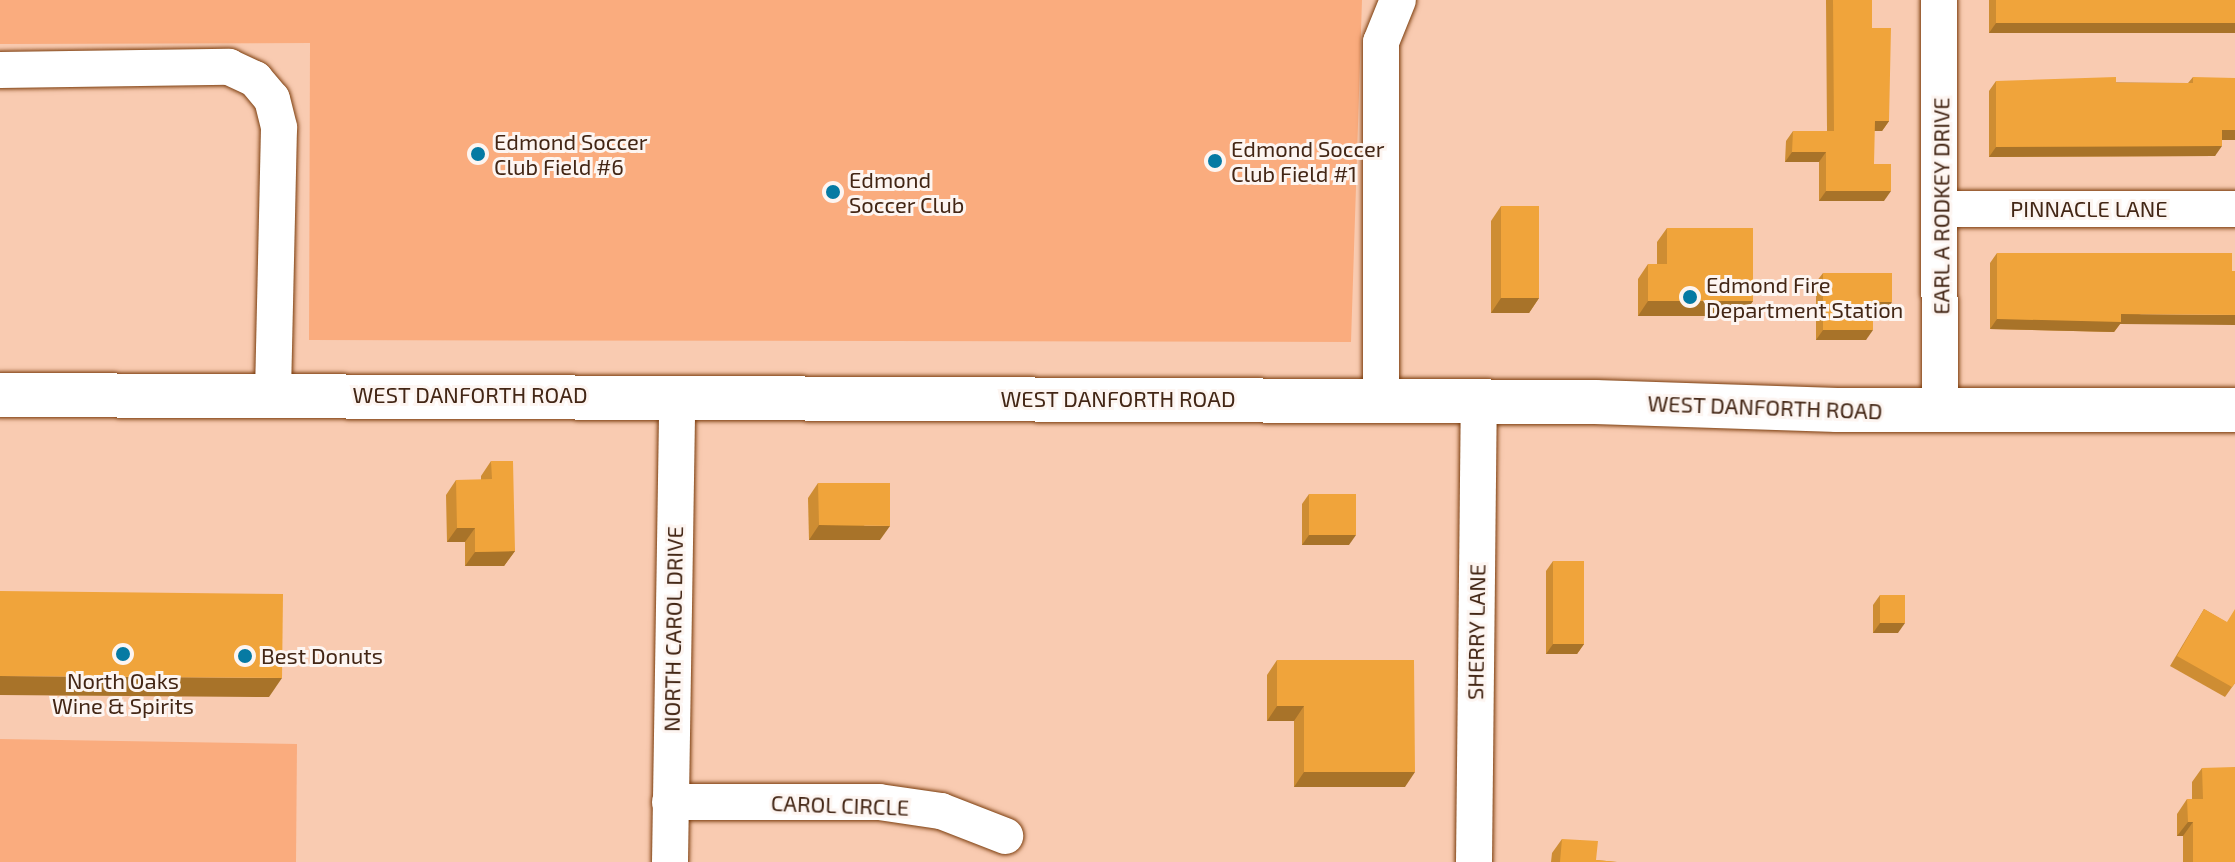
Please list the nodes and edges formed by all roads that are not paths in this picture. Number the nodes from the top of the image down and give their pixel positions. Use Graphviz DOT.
graph roads {
  1 [pos="1398,0"];
  2 [pos="1939,0"];
  3 [pos="0,70"];
  4 [pos="1942,209"];
  5 [pos="2235,209"];
  6 [pos="0,395"];
  7 [pos="273,395"];
  8 [pos="677,396"];
  9 [pos="1381,402"];
  10 [pos="1479,402"];
  11 [pos="2235,410"];
  12 [pos="1940,411"];
  13 [pos="670,802"];
  14 [pos="1005,836"];
  15 [pos="670,862"];
  16 [pos="1474,862"];
  1 -- 9 [label="street"];
  2 -- 4 [label="street, EARL A RODKEY DRIVE"];
  3 -- 7 [label="street"];
  4 -- 5 [label="street, PINNACLE LANE"];
  4 -- 12 [label="street, EARL A RODKEY DRIVE"];
  6 -- 7 [label="main road, WEST DANFORTH ROAD"];
  7 -- 8 [label="main road, WEST DANFORTH ROAD"];
  8 -- 9 [label="main road, WEST DANFORTH ROAD"];
  8 -- 13 [label="street, NORTH CAROL DRIVE"];
  9 -- 10 [label="main road, WEST DANFORTH ROAD"];
  10 -- 12 [label="main road, WEST DANFORTH ROAD"];
  10 -- 16 [label="street, SHERRY LANE"];
  11 -- 12 [label="main road, WEST DANFORTH ROAD"];
  13 -- 14 [label="street, CAROL CIRCLE"];
  13 -- 15 [label="street, NORTH CAROL DRIVE"];
}
